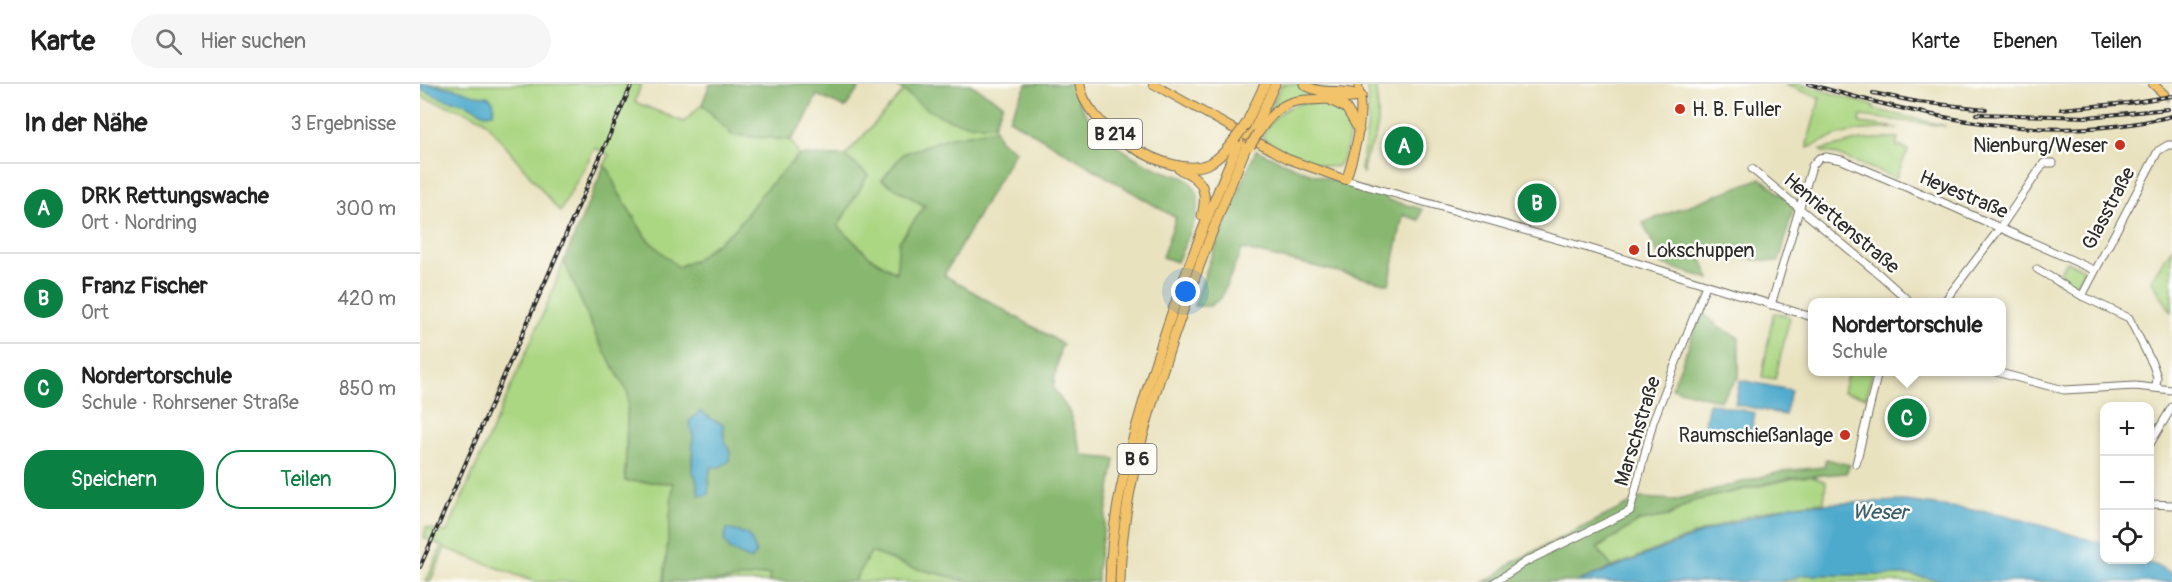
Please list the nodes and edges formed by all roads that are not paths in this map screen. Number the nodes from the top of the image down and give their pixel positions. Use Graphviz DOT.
graph roads {
  1 [pos="1080,84"];
  2 [pos="1153,84"];
  3 [pos="1265,84"];
  4 [pos="1275,84"];
  5 [pos="1304,84"];
  6 [pos="1340,84"];
  7 [pos="1359,84"];
  8 [pos="2153,84"];
  9 [pos="2164,94"];
  10 [pos="1328,95"];
  11 [pos="1361,96"];
  12 [pos="1359,130"];
  13 [pos="1256,132"];
  14 [pos="1243,143"];
  15 [pos="2172,145"];
  16 [pos="2053,163"];
  17 [pos="1169,164"];
  18 [pos="1752,169"];
  19 [pos="1346,180"];
  20 [pos="1799,209"];
  21 [pos="1206,224"];
  22 [pos="2000,228"];
  23 [pos="1193,252"];
  24 [pos="2037,269"];
  25 [pos="2094,270"];
  26 [pos="1706,285"];
  27 [pos="2082,296"];
  28 [pos="1905,298"];
  29 [pos="1948,298"];
  30 [pos="1771,305"];
  31 [pos="1808,317"];
  32 [pos="2006,375"];
  33 [pos="1877,376"];
  34 [pos="2156,387"];
  35 [pos="2172,390"];
  36 [pos="2172,406"];
  37 [pos="2154,437"];
  38 [pos="1856,464"];
  39 [pos="2154,504"];
  40 [pos="2172,505"];
  41 [pos="1110,582"];
  42 [pos="1120,582"];
  43 [pos="1495,582"];
  1 -- 17 [label="highway, B 214"];
  2 -- 19 [label="main road"];
  3 -- 14 [label="highway, bridge"];
  4 -- 13 [label="highway, B 6"];
  5 -- 10 [label="highway"];
  6 -- 10 [label="highway"];
  7 -- 11 [label="main road"];
  8 -- 9 [label="main road"];
  10 -- 11 [label="highway"];
  10 -- 12 [label="highway"];
  10 -- 13 [label="highway"];
  11 -- 12 [label="main road"];
  12 -- 19 [label="main road"];
  13 -- 14 [label="highway, B 6, bridge"];
  14 -- 17 [label="highway"];
  14 -- 21 [label="highway, B 6"];
  14 -- 21 [label="highway, B 6"];
  15 -- 25 [label="street, Glasstraße"];
  16 -- 22 [label="street"];
  17 -- 21 [label="highway, B 214"];
  18 -- 20 [label="street, Henriettenstraße"];
  19 -- 26 [label="street"];
  20 -- 22 [label="street, Heyestraße"];
  20 -- 28 [label="street, Henriettenstraße"];
  20 -- 30 [label="street"];
  21 -- 23 [label="highway, B 214"];
  21 -- 42 [label="highway, B 6"];
  22 -- 25 [label="street, Heyestraße"];
  22 -- 29 [label="street"];
  23 -- 41 [label="highway, B 6"];
  24 -- 27 [label="street"];
  25 -- 27 [label="street, Glasstraße"];
  26 -- 30 [label="street"];
  26 -- 43 [label="street, Marschstraße"];
  27 -- 34 [label="street"];
  30 -- 31 [label="street"];
  32 -- 34 [label="street"];
  33 -- 38 [label="street"];
  34 -- 35 [label="street"];
  36 -- 37 [label="street"];
  39 -- 40 [label="street"];
}
